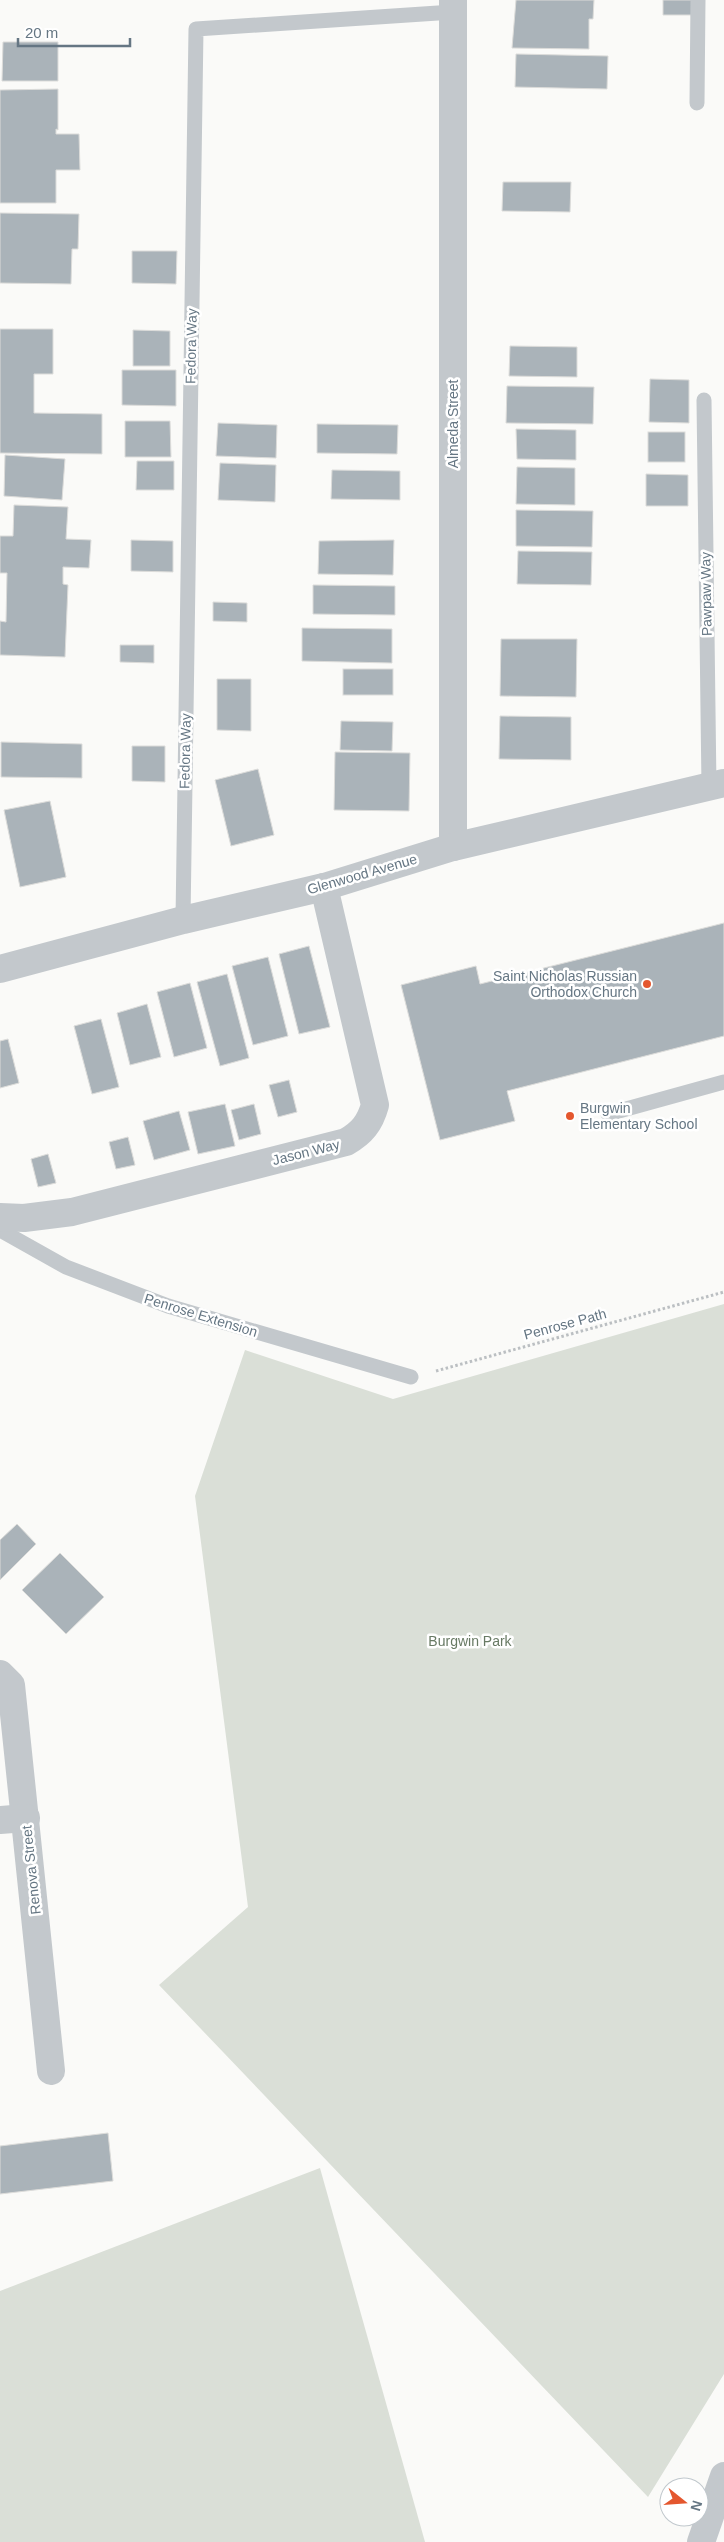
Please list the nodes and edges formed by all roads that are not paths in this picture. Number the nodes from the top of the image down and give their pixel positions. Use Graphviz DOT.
graph roads {
  1 [pos="698,0"];
  2 [pos="453,6"];
  3 [pos="697,103"];
  4 [pos="704,400"];
  5 [pos="716,785"];
  6 [pos="454,847"];
  7 [pos="324,887"];
  8 [pos="183,920"];
  9 [pos="0,969"];
  10 [pos="724,1082"];
  11 [pos="608,1114"];
  12 [pos="0,1217"];
  13 [pos="0,1230"];
  14 [pos="411,1378"];
  15 [pos="0,1674"];
  16 [pos="13,1819"];
  17 [pos="51,2071"];
  18 [pos="724,2476"];
  19 [pos="701,2542"];
  1 -- 3 [label="lane"];
  2 -- 6 [label="street, Almeda Street"];
  2 -- 8 [label="lane, Fedora Way"];
  4 -- 5 [label="lane, Pawpaw Way"];
  5 -- 6 [label="street, Glenwood Avenue"];
  6 -- 7 [label="street, Glenwood Avenue"];
  7 -- 8 [label="street, Glenwood Avenue"];
  7 -- 12 [label="street, Jason Way"];
  8 -- 9 [label="street, Glenwood Avenue"];
  10 -- 11 [label="lane"];
  13 -- 14 [label="lane, Penrose Extension"];
  15 -- 16 [label="street, Renova Street"];
  16 -- 17 [label="street, Renova Street"];
  18 -- 19 [label="street"];
}
